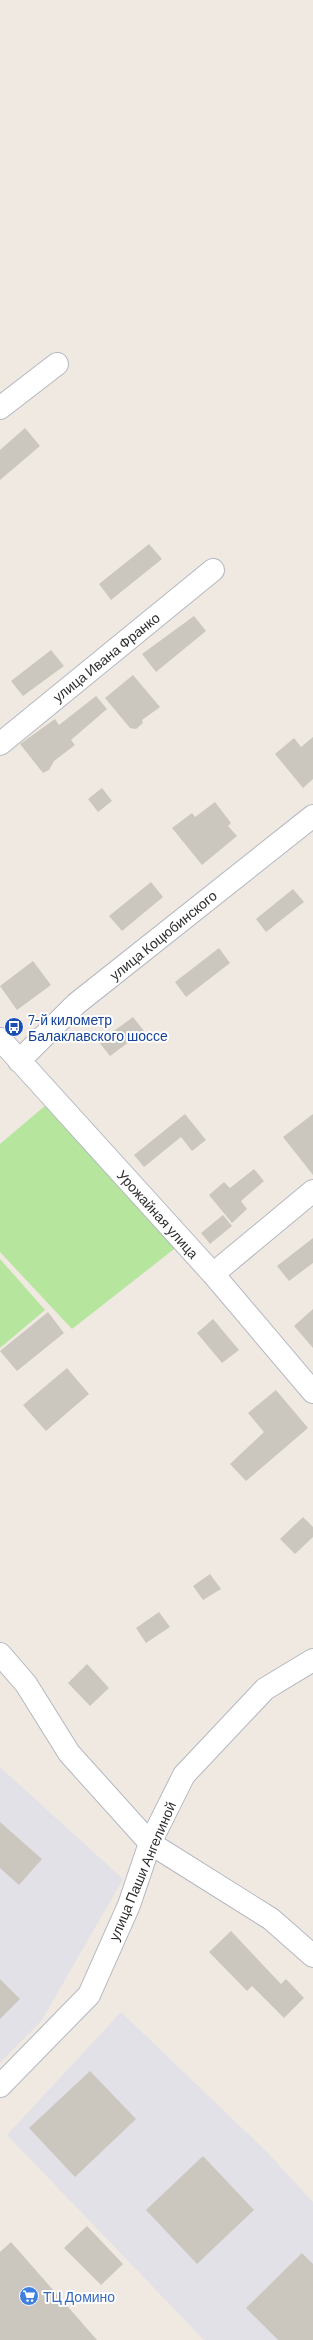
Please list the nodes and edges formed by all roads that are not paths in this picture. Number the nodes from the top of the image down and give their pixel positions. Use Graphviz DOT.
graph roads {
  1 [pos="57,364"];
  2 [pos="0,408"];
  3 [pos="213,570"];
  4 [pos="0,744"];
  5 [pos="313,816"];
  6 [pos="0,1039"];
  7 [pos="19,1061"];
  8 [pos="313,1191"];
  9 [pos="214,1274"];
  10 [pos="313,1392"];
  11 [pos="0,1654"];
  12 [pos="313,1660"];
  13 [pos="150,1843"];
  14 [pos="313,1956"];
  15 [pos="0,2086"];
  1 -- 2 [label="street"];
  3 -- 4 [label="street, улица Ивана Франко"];
  5 -- 7 [label="street, улица Коцюбинского"];
  6 -- 7 [label="street, Урожайная улица"];
  7 -- 9 [label="street, Урожайная улица"];
  8 -- 9 [label="street"];
  9 -- 10 [label="street, Урожайная улица"];
  11 -- 13 [label="street"];
  12 -- 13 [label="street, улица Паши Ангелиной"];
  13 -- 14 [label="street"];
  13 -- 15 [label="street, улица Паши Ангелиной"];
}
